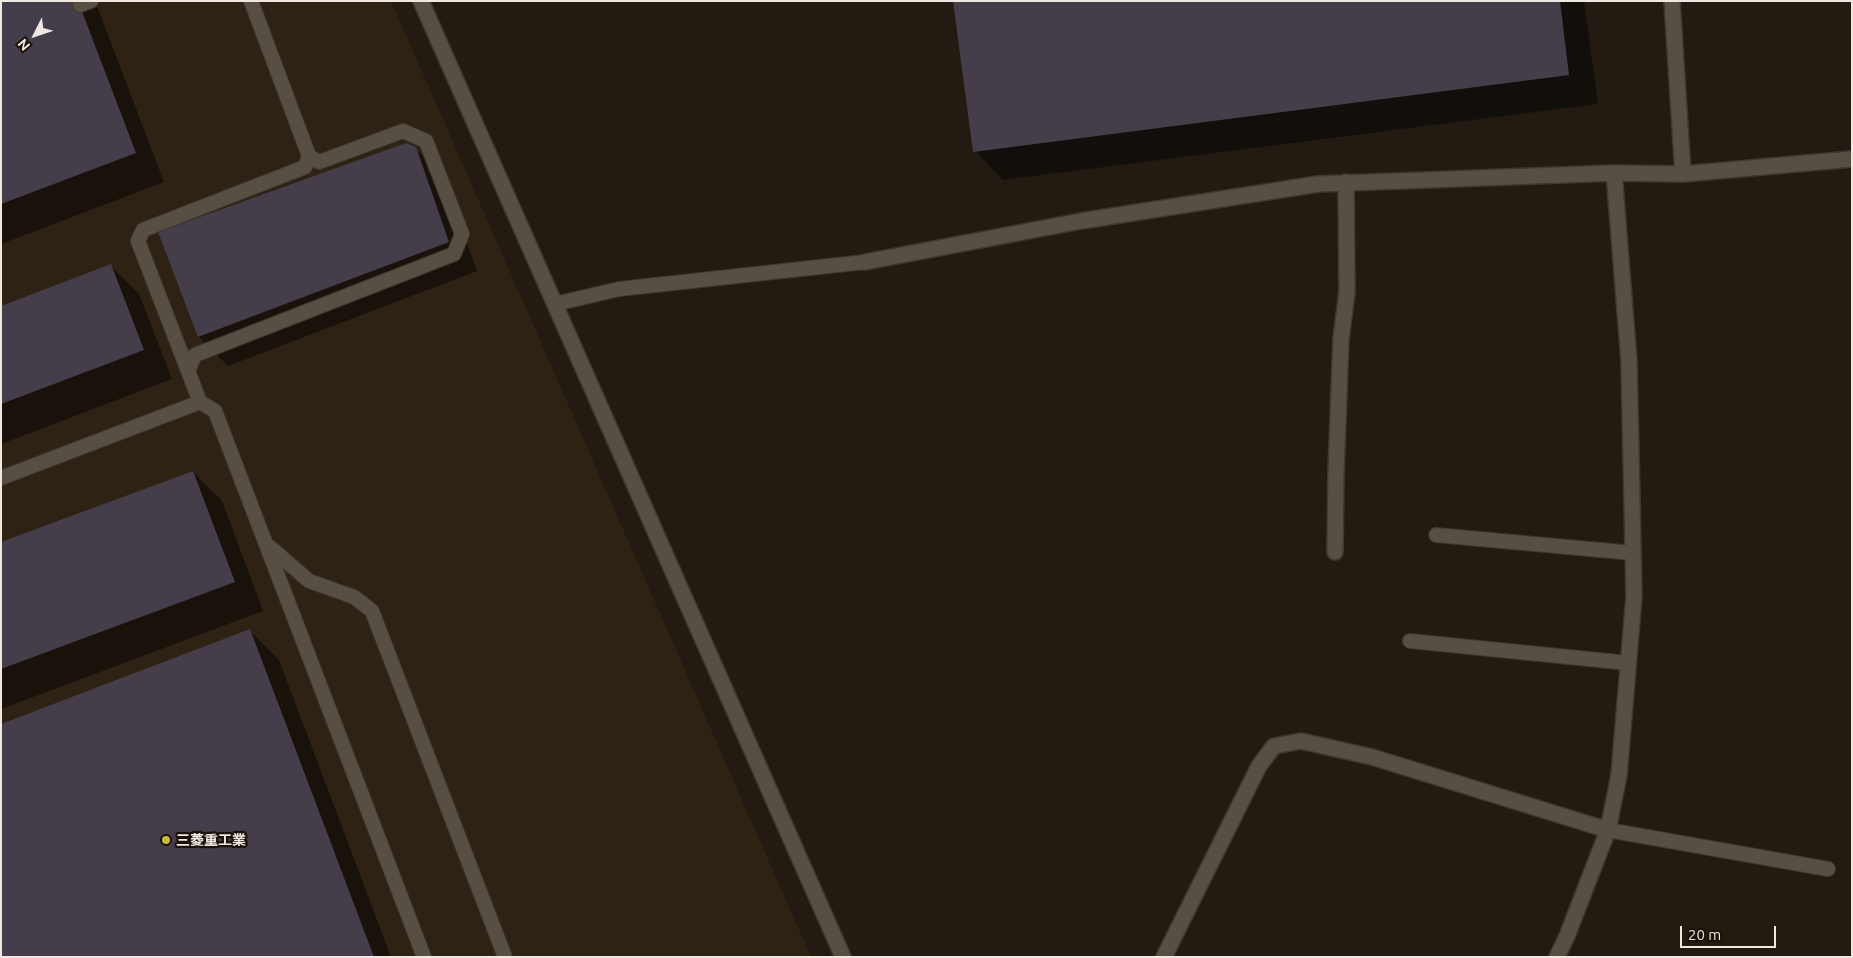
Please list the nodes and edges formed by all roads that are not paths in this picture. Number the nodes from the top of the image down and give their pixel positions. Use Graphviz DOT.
graph roads {
  1 [pos="251,1"];
  2 [pos="421,1"];
  3 [pos="1672,1"];
  4 [pos="309,156"];
  5 [pos="1852,159"];
  6 [pos="1614,174"];
  7 [pos="1683,174"];
  8 [pos="1346,182"];
  9 [pos="864,262"];
  10 [pos="555,304"];
  11 [pos="188,370"];
  12 [pos="200,402"];
  13 [pos="1,478"];
  14 [pos="1436,535"];
  15 [pos="267,545"];
  16 [pos="1336,552"];
  17 [pos="1633,554"];
  18 [pos="1410,641"];
  19 [pos="1628,663"];
  20 [pos="1608,830"];
  21 [pos="1828,868"];
  22 [pos="424,957"];
  23 [pos="504,957"];
  24 [pos="843,957"];
  25 [pos="1164,957"];
  26 [pos="1557,957"];
  1 -- 4 [label="lane"];
  2 -- 10 [label="street"];
  3 -- 7 [label="street"];
  4 -- 11 [label="lane"];
  4 -- 11 [label="lane"];
  5 -- 7 [label="street"];
  6 -- 7 [label="street"];
  6 -- 8 [label="street"];
  6 -- 17 [label="street"];
  8 -- 9 [label="street"];
  8 -- 16 [label="street"];
  9 -- 10 [label="lane"];
  10 -- 24 [label="street"];
  11 -- 12 [label="lane"];
  12 -- 13 [label="lane"];
  12 -- 15 [label="lane"];
  14 -- 17 [label="lane"];
  15 -- 22 [label="lane"];
  15 -- 23 [label="lane"];
  17 -- 19 [label="street"];
  18 -- 19 [label="lane"];
  19 -- 20 [label="street"];
  20 -- 21 [label="lane"];
  20 -- 25 [label="street"];
  20 -- 26 [label="street"];
}
